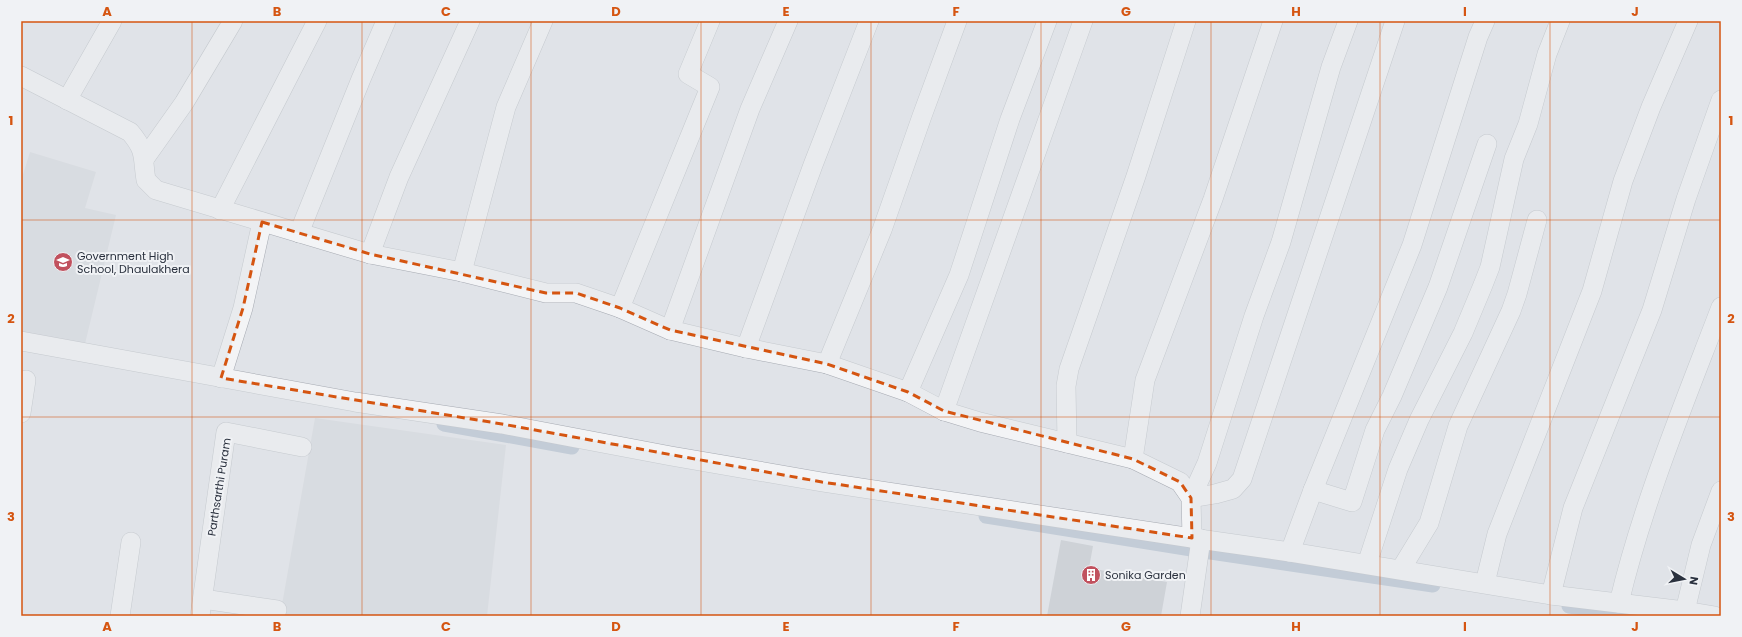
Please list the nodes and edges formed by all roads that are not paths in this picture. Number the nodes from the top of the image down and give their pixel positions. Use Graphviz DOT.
graph roads {
  1 [pos="112,21"];
  2 [pos="233,21"];
  3 [pos="317,21"];
  4 [pos="386,21"];
  5 [pos="470,21"];
  6 [pos="543,21"];
  7 [pos="710,21"];
  8 [pos="788,21"];
  9 [pos="869,21"];
  10 [pos="957,21"];
  11 [pos="1047,21"];
  12 [pos="1083,21"];
  13 [pos="1186,21"];
  14 [pos="1272,21"];
  15 [pos="1348,21"];
  16 [pos="1395,21"];
  17 [pos="1485,21"];
  18 [pos="1560,21"];
  19 [pos="1688,21"];
  20 [pos="21,76"];
  21 [pos="67,100"];
  22 [pos="1721,100"];
  23 [pos="1487,144"];
  24 [pos="144,158"];
  25 [pos="220,210"];
  26 [pos="1537,220"];
  27 [pos="262,222"];
  28 [pos="299,233"];
  29 [pos="370,254"];
  30 [pos="462,272"];
  31 [pos="1721,307"];
  32 [pos="620,308"];
  33 [pos="670,330"];
  34 [pos="21,341"];
  35 [pos="746,348"];
  36 [pos="827,364"];
  37 [pos="222,378"];
  38 [pos="26,380"];
  39 [pos="908,392"];
  40 [pos="944,411"];
  41 [pos="21,413"];
  42 [pos="1067,443"];
  43 [pos="302,447"];
  44 [pos="1133,459"];
  45 [pos="1313,490"];
  46 [pos="1721,491"];
  47 [pos="1191,498"];
  48 [pos="131,542"];
  49 [pos="1197,545"];
  50 [pos="1290,552"];
  51 [pos="1368,564"];
  52 [pos="1402,570"];
  53 [pos="1485,584"];
  54 [pos="1551,595"];
  55 [pos="201,607"];
  56 [pos="1614,608"];
  57 [pos="278,610"];
  58 [pos="1685,611"];
  59 [pos="120,616"];
  60 [pos="1190,616"];
  61 [pos="1715,616"];
  1 -- 21 [label="street"];
  2 -- 24 [label="street"];
  3 -- 25 [label="street"];
  4 -- 28 [label="street"];
  5 -- 29 [label="street"];
  6 -- 30 [label="street"];
  7 -- 32 [label="street"];
  8 -- 33 [label="street"];
  9 -- 35 [label="street"];
  10 -- 36 [label="street"];
  11 -- 39 [label="street"];
  12 -- 40 [label="street"];
  13 -- 42 [label="street"];
  14 -- 44 [label="street"];
  15 -- 47 [label="street"];
  16 -- 47 [label="street"];
  17 -- 45 [label="street"];
  18 -- 51 [label="street"];
  19 -- 53 [label="street"];
  20 -- 21 [label="street"];
  21 -- 24 [label="street"];
  22 -- 54 [label="street"];
  23 -- 45 [label="street"];
  24 -- 25 [label="street"];
  25 -- 27 [label="street"];
  26 -- 52 [label="street"];
  27 -- 28 [label="street"];
  27 -- 37 [label="street"];
  28 -- 29 [label="street"];
  29 -- 30 [label="street"];
  30 -- 32 [label="street"];
  31 -- 56 [label="street"];
  32 -- 33 [label="street"];
  33 -- 35 [label="street"];
  34 -- 37 [label="street"];
  35 -- 36 [label="street"];
  36 -- 39 [label="street"];
  37 -- 49 [label="street"];
  38 -- 41 [label="street"];
  39 -- 40 [label="street"];
  40 -- 42 [label="street"];
  42 -- 44 [label="street"];
  43 -- 55 [label="street, Parthsarthi Puram"];
  44 -- 47 [label="street"];
  45 -- 50 [label="street"];
  46 -- 58 [label="street"];
  47 -- 49 [label="street"];
  48 -- 59 [label="street"];
  49 -- 50 [label="street"];
  49 -- 60 [label="street"];
  50 -- 51 [label="street"];
  51 -- 52 [label="street"];
  52 -- 53 [label="street"];
  53 -- 54 [label="street"];
  54 -- 56 [label="street"];
  55 -- 57 [label="street"];
  56 -- 58 [label="street"];
  58 -- 61 [label="street"];
}
